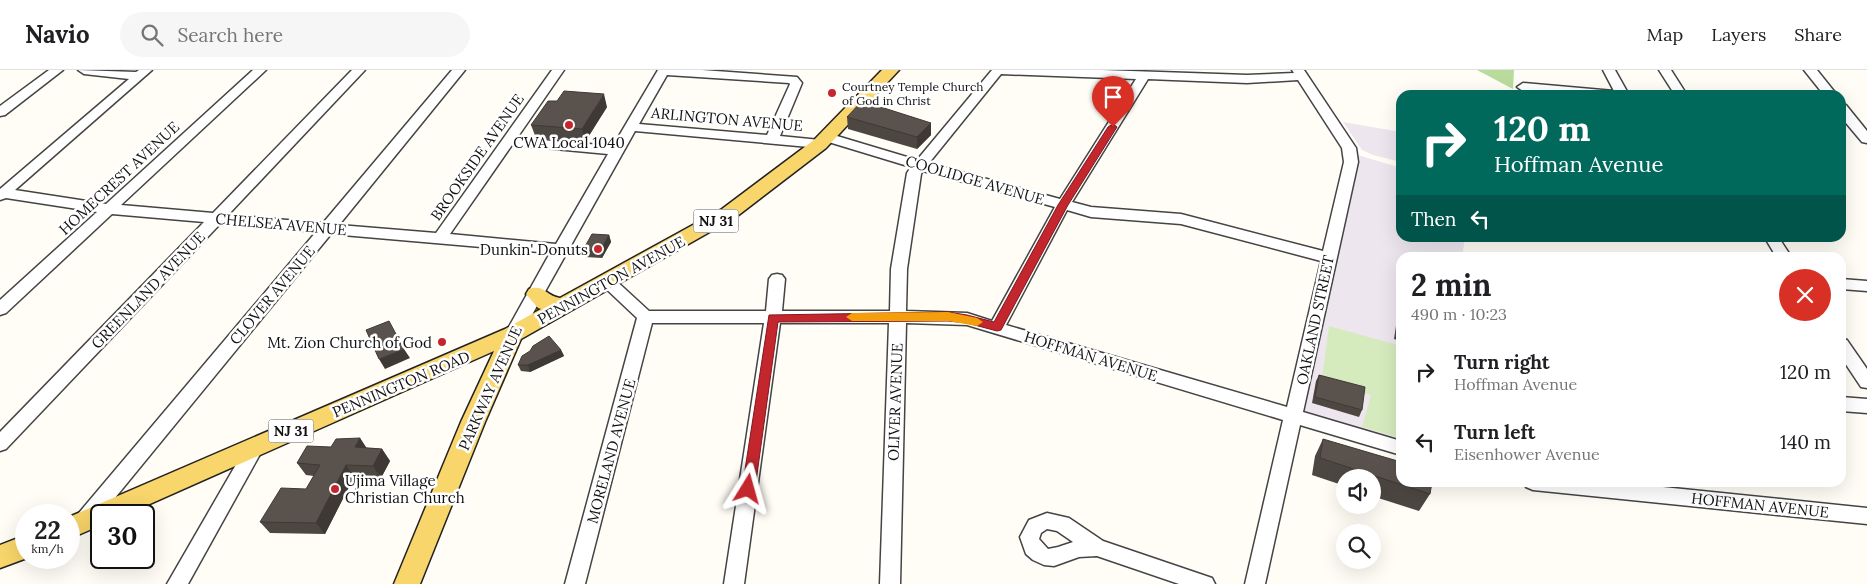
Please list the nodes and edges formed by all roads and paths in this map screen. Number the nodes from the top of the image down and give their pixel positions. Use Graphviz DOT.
graph roads {
  1 [pos="57,70"];
  2 [pos="84,70"];
  3 [pos="260,70"];
  4 [pos="359,70"];
  5 [pos="459,70"];
  6 [pos="558,70"];
  7 [pos="891,70"];
  8 [pos="999,70"];
  9 [pos="1609,70"];
  10 [pos="1666,70"];
  11 [pos="1810,70"];
  12 [pos="663,71"];
  13 [pos="143,73"];
  14 [pos="1300,73"];
  15 [pos="1144,75"];
  16 [pos="793,80"];
  17 [pos="1522,87"];
  18 [pos="1560,90"];
  19 [pos="1619,90"];
  20 [pos="1678,90"];
  21 [pos="1827,90"];
  22 [pos="0,112"];
  23 [pos="1846,116"];
  24 [pos="631,127"];
  25 [pos="773,138"];
  26 [pos="1867,139"];
  27 [pos="824,140"];
  28 [pos="508,141"];
  29 [pos="618,151"];
  30 [pos="919,165"];
  31 [pos="2,194"];
  32 [pos="1063,205"];
  33 [pos="109,208"];
  34 [pos="217,218"];
  35 [pos="328,228"];
  36 [pos="440,238"];
  37 [pos="560,249"];
  38 [pos="1328,258"];
  39 [pos="777,278"];
  40 [pos="606,281"];
  41 [pos="1846,284"];
  42 [pos="1867,286"];
  43 [pos="536,294"];
  44 [pos="562,306"];
  45 [pos="0,309"];
  46 [pos="645,317"];
  47 [pos="897,317"];
  48 [pos="773,318"];
  49 [pos="997,327"];
  50 [pos="513,334"];
  51 [pos="1846,351"];
  52 [pos="1867,382"];
  53 [pos="1846,404"];
  54 [pos="1867,406"];
  55 [pos="1294,416"];
  56 [pos="0,444"];
  57 [pos="255,447"];
  58 [pos="1396,447"];
  59 [pos="1582,487"];
  60 [pos="1867,516"];
  61 [pos="80,520"];
  62 [pos="80,523"];
  63 [pos="1097,548"];
  64 [pos="177,584"];
  65 [pos="408,584"];
  66 [pos="575,584"];
  67 [pos="734,584"];
  68 [pos="890,584"];
  69 [pos="1205,584"];
  70 [pos="1256,584"];
  1 -- 22 [label="street"];
  2 -- 13 [label="street"];
  3 -- 33 [label="street, HOMECREST AVENUE"];
  4 -- 34 [label="street, GREENLAND AVENUE"];
  5 -- 35 [label="street, CLOVER AVENUE"];
  6 -- 28 [label="street, BROOKSIDE AVENUE"];
  7 -- 27 [label="main road, PENNINGTON AVENUE / NJ 31"];
  8 -- 15 [label="street"];
  8 -- 30 [label="street, OLIVER AVENUE"];
  9 -- 19 [label="street"];
  10 -- 20 [label="street"];
  11 -- 21 [label="street"];
  12 -- 16 [label="street"];
  12 -- 24 [label="street, PARKWAY AVENUE"];
  13 -- 31 [label="street"];
  14 -- 15 [label="street"];
  14 -- 38 [label="street, OAKLAND STREET"];
  15 -- 32 [label="street"];
  16 -- 25 [label="street"];
  17 -- 18 [label="street"];
  23 -- 26 [label="street"];
  24 -- 25 [label="street, ARLINGTON AVENUE"];
  24 -- 29 [label="street, PARKWAY AVENUE"];
  25 -- 27 [label="street, ARLINGTON AVENUE"];
  27 -- 30 [label="street, COOLIDGE AVENUE"];
  27 -- 40 [label="main road, PENNINGTON AVENUE / NJ 31"];
  28 -- 29 [label="street"];
  28 -- 36 [label="street, BROOKSIDE AVENUE"];
  29 -- 37 [label="street, PARKWAY AVENUE"];
  30 -- 32 [label="street, COOLIDGE AVENUE"];
  30 -- 47 [label="street, OLIVER AVENUE"];
  31 -- 33 [label="street, CHELSEA AVENUE"];
  32 -- 38 [label="street, COOLIDGE AVENUE"];
  32 -- 49 [label="street"];
  33 -- 34 [label="street, CHELSEA AVENUE"];
  33 -- 45 [label="street, HOMECREST AVENUE"];
  34 -- 35 [label="street, CHELSEA AVENUE"];
  34 -- 56 [label="street, GREENLAND AVENUE"];
  35 -- 36 [label="street, CHELSEA AVENUE"];
  35 -- 61 [label="street, CLOVER AVENUE"];
  36 -- 37 [label="street, CHELSEA AVENUE"];
  37 -- 43 [label="street, PARKWAY AVENUE"];
  38 -- 55 [label="street, OAKLAND STREET"];
  39 -- 48 [label="street"];
  40 -- 44 [label="main road, PENNINGTON AVENUE / NJ 31"];
  40 -- 46 [label="street"];
  41 -- 42 [label="street"];
  43 -- 44 [label="main road"];
  43 -- 50 [label="street, PARKWAY AVENUE"];
  44 -- 50 [label="main road, PENNINGTON AVENUE / NJ 31"];
  46 -- 48 [label="street, HOFFMAN AVENUE"];
  46 -- 66 [label="street, MORELAND AVENUE"];
  47 -- 48 [label="street, HOFFMAN AVENUE"];
  47 -- 49 [label="street, HOFFMAN AVENUE"];
  47 -- 68 [label="street, OLIVER AVENUE"];
  48 -- 67 [label="street"];
  49 -- 55 [label="street, HOFFMAN AVENUE"];
  50 -- 57 [label="main road, PENNINGTON ROAD / NJ 31"];
  50 -- 65 [label="main road, PARKWAY AVENUE"];
  51 -- 52 [label="street"];
  53 -- 54 [label="street"];
  55 -- 58 [label="street, HOFFMAN AVENUE"];
  55 -- 70 [label="street, OAKLAND STREET"];
  57 -- 62 [label="main road, PENNINGTON ROAD / NJ 31"];
  57 -- 64 [label="street"];
  59 -- 60 [label="street, HOFFMAN AVENUE"];
  63 -- 69 [label="street"];
}
